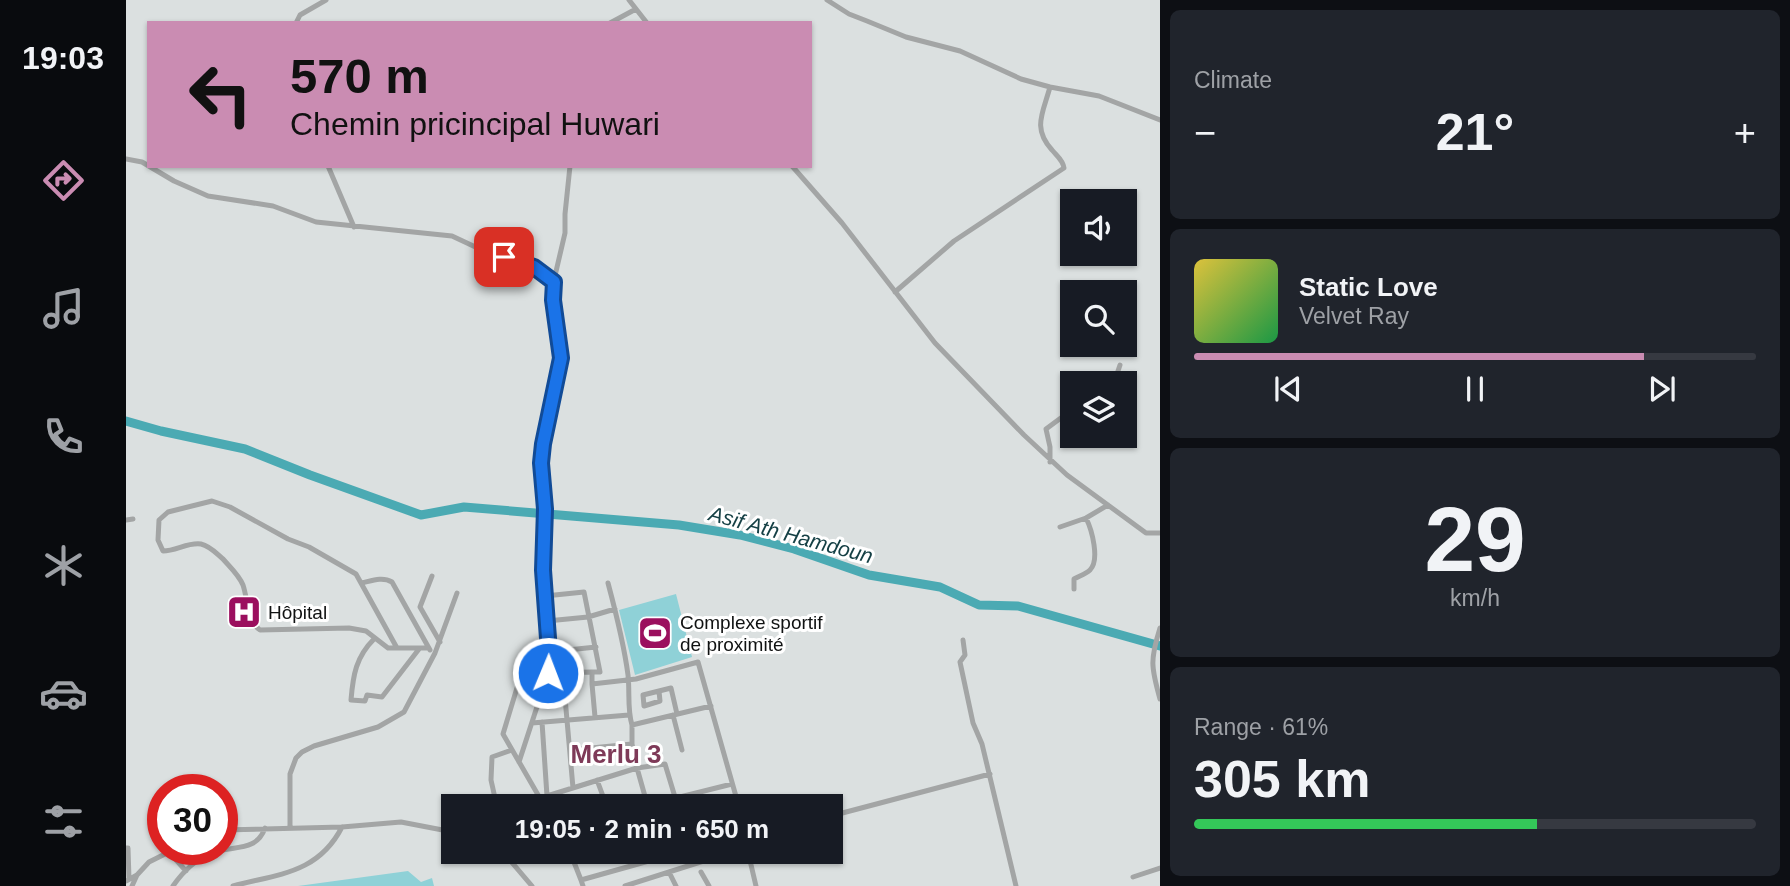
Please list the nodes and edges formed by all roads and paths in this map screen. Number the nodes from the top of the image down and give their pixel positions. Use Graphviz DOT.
graph roads {
  1 [pos="326,0"];
  2 [pos="629,0"];
  3 [pos="827,0"];
  4 [pos="636,9"];
  5 [pos="297,21"];
  6 [pos="614,21"];
  7 [pos="645,21"];
  8 [pos="1049,88"];
  9 [pos="1160,120"];
  10 [pos="126,159"];
  11 [pos="147,165"];
  12 [pos="152,168"];
  13 [pos="329,168"];
  14 [pos="570,168"];
  15 [pos="794,168"];
  16 [pos="354,227"];
  17 [pos="554,282"];
  18 [pos="895,292"];
  19 [pos="1120,365"];
  20 [pos="1118,371"];
  21 [pos="1060,419"];
  22 [pos="1050,462"];
  23 [pos="1108,505"];
  24 [pos="1086,518"];
  25 [pos="1060,527"];
  26 [pos="1160,533"];
  27 [pos="432,576"];
  28 [pos="362,583"];
  29 [pos="608,583"];
  30 [pos="1074,589"];
  31 [pos="457,593"];
  32 [pos="545,596"];
  33 [pos="615,609"];
  34 [pos="588,617"];
  35 [pos="547,621"];
  36 [pos="1160,628"];
  37 [pos="374,639"];
  38 [pos="963,640"];
  39 [pos="440,642"];
  40 [pos="596,647"];
  41 [pos="397,648"];
  42 [pos="420,648"];
  43 [pos="427,648"];
  44 [pos="549,652"];
  45 [pos="435,653"];
  46 [pos="592,672"];
  47 [pos="548,673"];
  48 [pos="564,675"];
  49 [pos="629,680"];
  50 [pos="592,684"];
  51 [pos="659,691"];
  52 [pos="1160,699"];
  53 [pos="711,706"];
  54 [pos="629,715"];
  55 [pos="675,715"];
  56 [pos="595,717"];
  57 [pos="568,720"];
  58 [pos="542,722"];
  59 [pos="532,723"];
  60 [pos="632,725"];
  61 [pos="632,744"];
  62 [pos="512,750"];
  63 [pos="570,750"];
  64 [pos="682,750"];
  65 [pos="519,762"];
  66 [pos="637,768"];
  67 [pos="989,774"];
  68 [pos="597,779"];
  69 [pos="732,784"];
  70 [pos="573,788"];
  71 [pos="494,794"];
  72 [pos="540,794"];
  73 [pos="545,794"];
  74 [pos="560,794"];
  75 [pos="603,794"];
  76 [pos="644,794"];
  77 [pos="675,794"];
  78 [pos="692,794"];
  79 [pos="735,794"];
  80 [pos="843,813"];
  81 [pos="342,827"];
  82 [pos="265,828"];
  83 [pos="290,828"];
  84 [pos="238,829"];
  85 [pos="441,830"];
  86 [pos="126,848"];
  87 [pos="147,864"];
  88 [pos="513,864"];
  89 [pos="575,864"];
  90 [pos="633,864"];
  91 [pos="694,864"];
  92 [pos="751,864"];
  93 [pos="182,865"];
  94 [pos="1160,868"];
  95 [pos="186,871"];
  96 [pos="668,872"];
  97 [pos="701,872"];
  98 [pos="137,875"];
  99 [pos="1133,877"];
  100 [pos="127,880"];
  101 [pos="582,883"];
  102 [pos="644,883"];
  103 [pos="132,886"];
  104 [pos="173,886"];
  105 [pos="233,886"];
  106 [pos="531,886"];
  107 [pos="625,886"];
  108 [pos="676,886"];
  109 [pos="709,886"];
  110 [pos="756,886"];
  111 [pos="1016,886"];
  1 -- 5 [label="street"];
  2 -- 4 [label="street"];
  3 -- 8 [label="street"];
  4 -- 6 [label="street"];
  4 -- 7 [label="street"];
  8 -- 9 [label="street"];
  8 -- 18 [label="street"];
  10 -- 11 [label="street"];
  12 -- 16 [label="street"];
  13 -- 16 [label="street"];
  14 -- 17 [label="street"];
  15 -- 18 [label="street"];
  16 -- 17 [label="street"];
  17 -- 32 [label="street"];
  18 -- 22 [label="street"];
  19 -- 20 [label="street"];
  21 -- 22 [label="street"];
  22 -- 23 [label="street"];
  23 -- 24 [label="street"];
  23 -- 26 [label="street"];
  24 -- 25 [label="street"];
  24 -- 30 [label="street"];
  27 -- 39 [label="street"];
  28 -- 37 [label="street"];
  28 -- 41 [label="street"];
  28 -- 43 [label="street"];
  29 -- 33 [label="street"];
  31 -- 39 [label="street"];
  32 -- 34 [label="street"];
  32 -- 35 [label="street"];
  33 -- 34 [label="street"];
  33 -- 49 [label="street"];
  34 -- 35 [label="street"];
  34 -- 40 [label="street"];
  35 -- 44 [label="street"];
  36 -- 52 [label="street"];
  37 -- 41 [label="street"];
  37 -- 42 [label="street"];
  38 -- 67 [label="street"];
  39 -- 45 [label="street"];
  40 -- 44 [label="street"];
  40 -- 46 [label="street"];
  41 -- 42 [label="street"];
  42 -- 43 [label="street"];
  43 -- 45 [label="street"];
  44 -- 47 [label="street"];
  45 -- 83 [label="street"];
  46 -- 48 [label="street"];
  46 -- 50 [label="street"];
  47 -- 48 [label="street"];
  47 -- 59 [label="street"];
  47 -- 62 [label="street"];
  48 -- 57 [label="street"];
  49 -- 50 [label="street"];
  49 -- 53 [label="street"];
  49 -- 54 [label="street"];
  50 -- 56 [label="street"];
  51 -- 55 [label="street"];
  53 -- 55 [label="street"];
  53 -- 69 [label="street"];
  54 -- 56 [label="street"];
  54 -- 60 [label="street"];
  55 -- 60 [label="street"];
  55 -- 64 [label="street"];
  56 -- 57 [label="street"];
  57 -- 58 [label="street"];
  57 -- 63 [label="street"];
  58 -- 59 [label="street"];
  58 -- 73 [label="street"];
  59 -- 65 [label="street"];
  60 -- 61 [label="street"];
  61 -- 63 [label="street"];
  61 -- 66 [label="street"];
  62 -- 65 [label="street"];
  62 -- 71 [label="street"];
  63 -- 70 [label="street"];
  65 -- 72 [label="street"];
  66 -- 68 [label="street"];
  66 -- 76 [label="street"];
  66 -- 77 [label="street"];
  67 -- 80 [label="street"];
  67 -- 111 [label="street"];
  68 -- 70 [label="street"];
  68 -- 75 [label="street"];
  69 -- 78 [label="street"];
  69 -- 79 [label="street"];
  70 -- 74 [label="street"];
  81 -- 83 [label="street"];
  81 -- 85 [label="street"];
  81 -- 105 [label="street"];
  82 -- 83 [label="street"];
  82 -- 84 [label="street"];
  82 -- 95 [label="street"];
  86 -- 100 [label="street"];
  87 -- 98 [label="street"];
  88 -- 106 [label="street"];
  89 -- 101 [label="street"];
  90 -- 101 [label="street"];
  91 -- 96 [label="street"];
  92 -- 110 [label="street"];
  93 -- 95 [label="street"];
  94 -- 99 [label="street"];
  95 -- 104 [label="street"];
  96 -- 102 [label="street"];
  96 -- 108 [label="street"];
  97 -- 109 [label="street"];
  98 -- 100 [label="street"];
  98 -- 103 [label="street"];
  102 -- 107 [label="street"];
}
